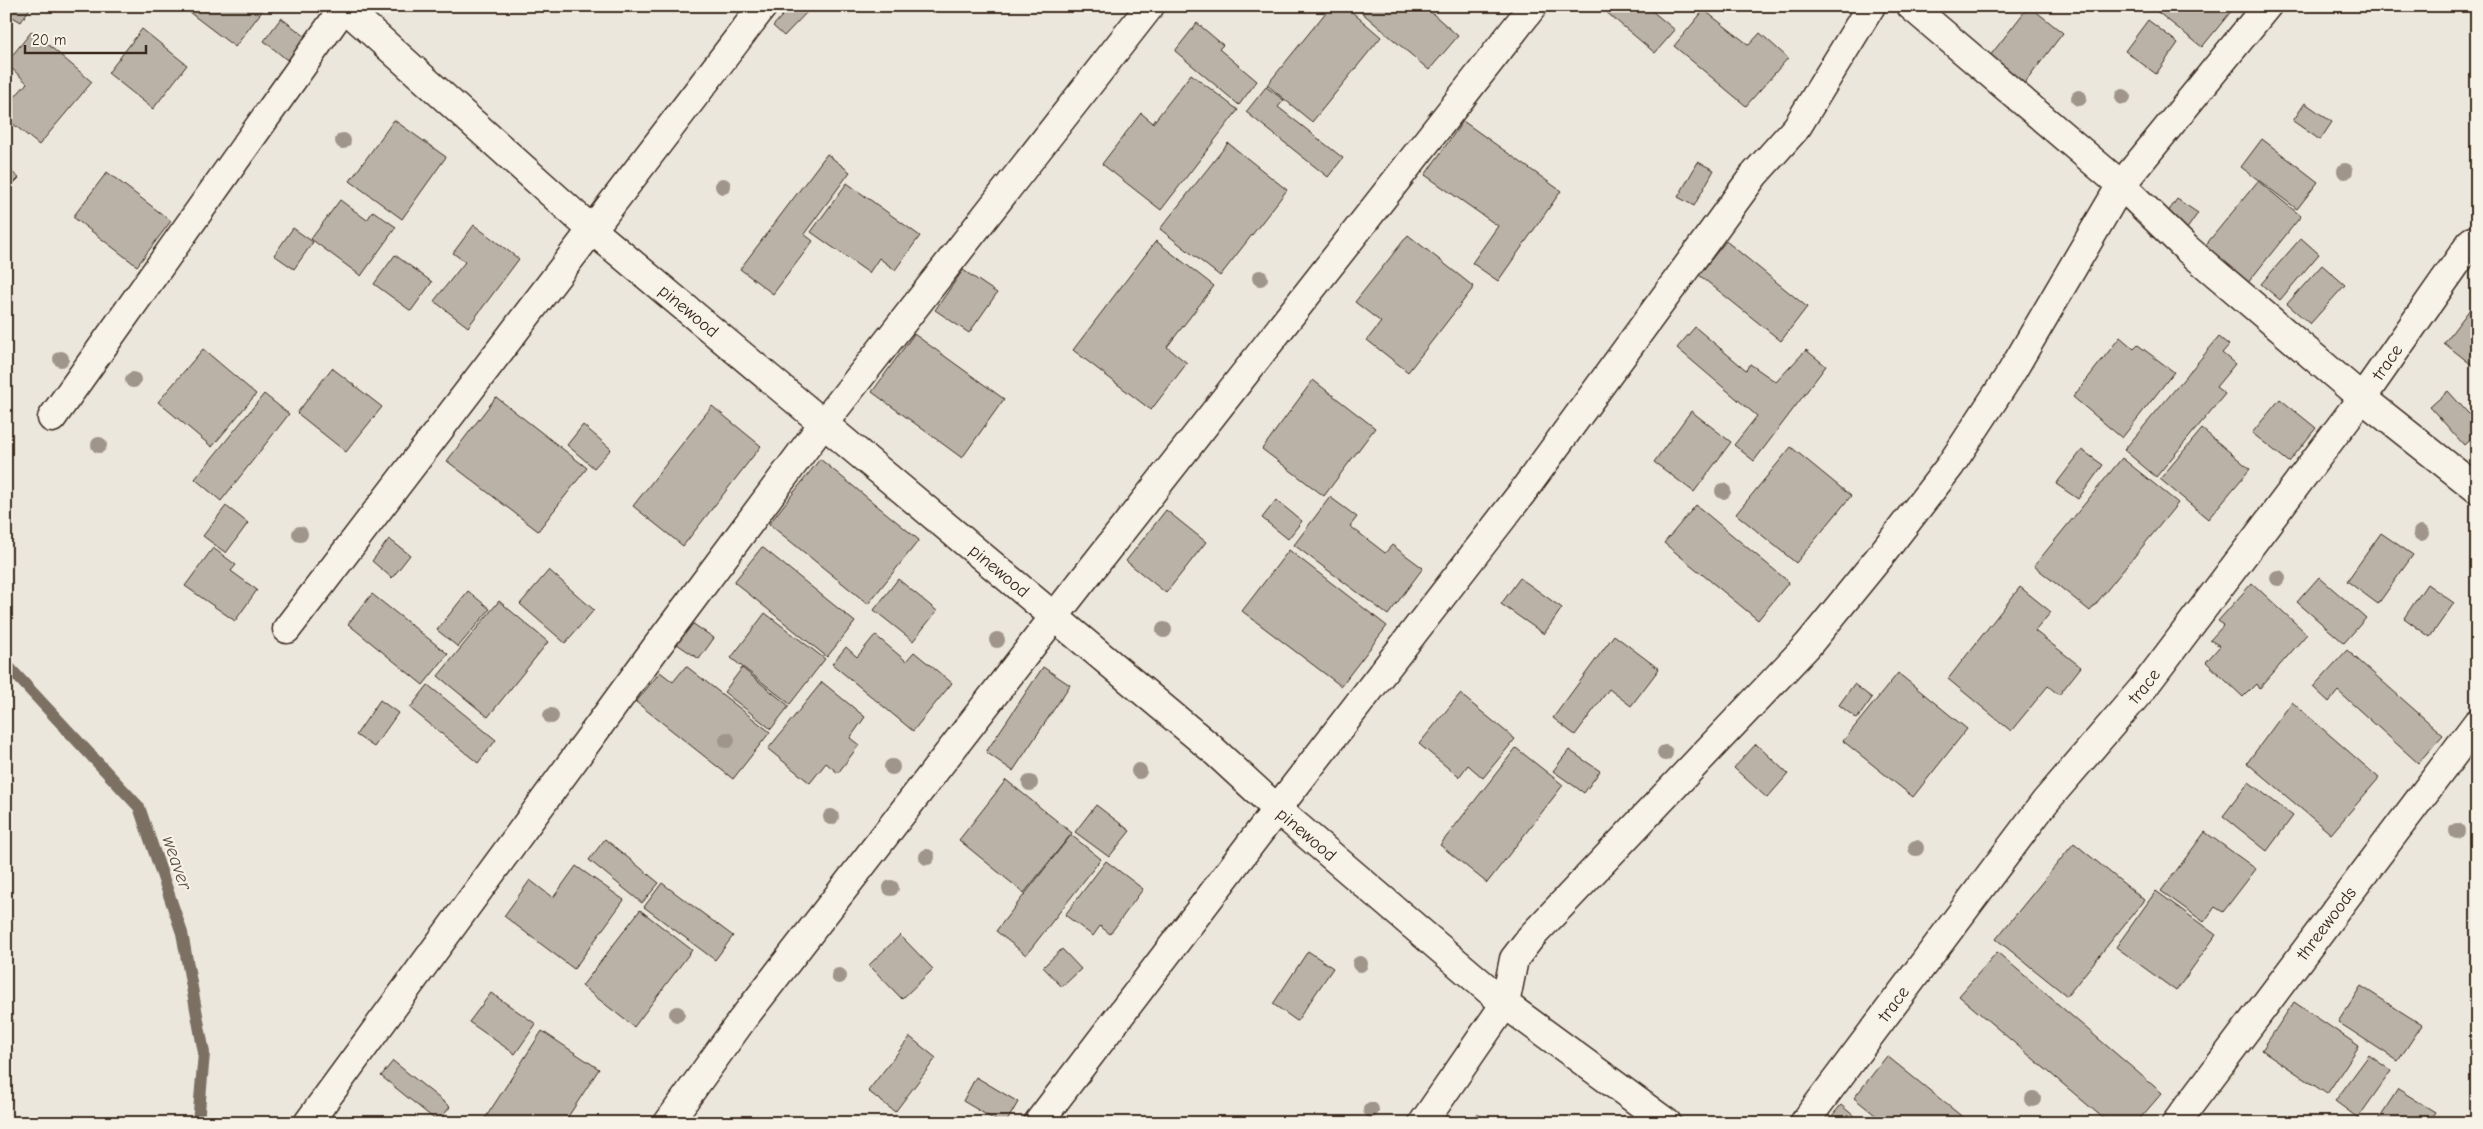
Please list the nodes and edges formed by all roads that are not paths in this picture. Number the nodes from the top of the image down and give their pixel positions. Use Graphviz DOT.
graph roads {
  1 [pos="763,6"];
  2 [pos="1150,6"];
  3 [pos="1533,6"];
  4 [pos="1871,6"];
  5 [pos="1912,6"];
  6 [pos="2267,6"];
  7 [pos="344,7"];
  8 [pos="2121,185"];
  9 [pos="591,228"];
  10 [pos="2472,241"];
  11 [pos="2362,398"];
  12 [pos="52,418"];
  13 [pos="823,424"];
  14 [pos="2477,489"];
  15 [pos="1054,617"];
  16 [pos="287,629"];
  17 [pos="2477,723"];
  18 [pos="1277,808"];
  19 [pos="1505,1004"];
  20 [pos="308,1123"];
  21 [pos="668,1123"];
  22 [pos="1038,1123"];
  23 [pos="1423,1123"];
  24 [pos="1667,1123"];
  25 [pos="1804,1123"];
  26 [pos="2176,1123"];
  1 -- 9 [label="street"];
  2 -- 13 [label="street"];
  3 -- 15 [label="street"];
  4 -- 18 [label="street"];
  5 -- 8 [label="street"];
  6 -- 8 [label="street"];
  7 -- 9 [label="street, pinewood"];
  7 -- 12 [label="street"];
  8 -- 11 [label="street"];
  8 -- 19 [label="street"];
  9 -- 13 [label="street, pinewood"];
  9 -- 16 [label="street"];
  10 -- 11 [label="street, trace"];
  11 -- 14 [label="street"];
  11 -- 25 [label="street, trace"];
  13 -- 15 [label="street, pinewood"];
  13 -- 20 [label="street"];
  15 -- 18 [label="street, pinewood"];
  15 -- 21 [label="street"];
  17 -- 26 [label="street, threewoods"];
  18 -- 19 [label="street, pinewood"];
  18 -- 22 [label="street"];
  19 -- 23 [label="street"];
  19 -- 24 [label="street, pinewood"];
}
